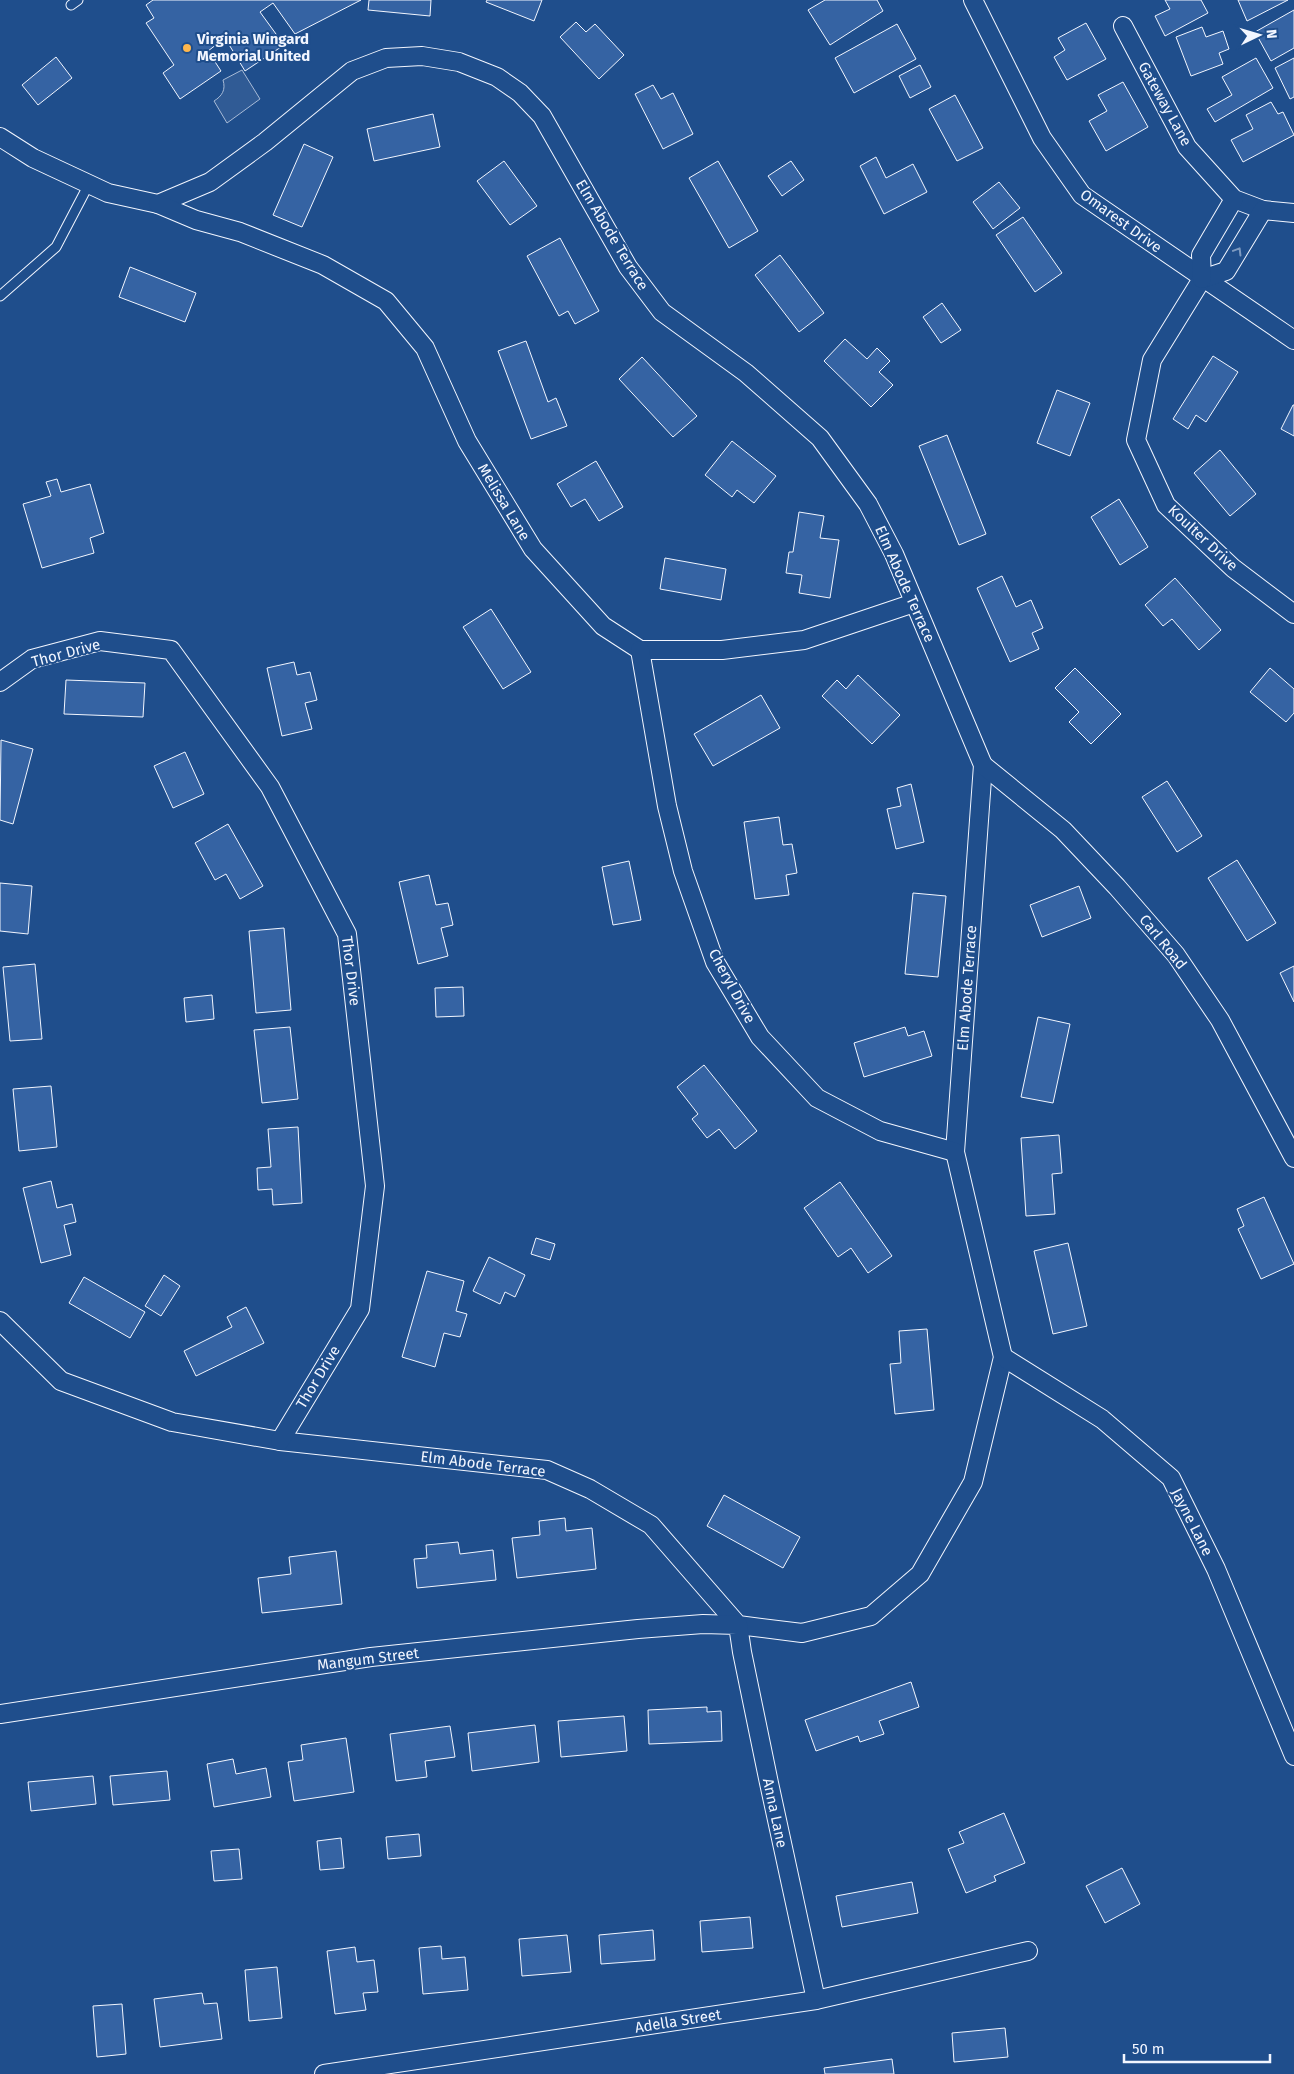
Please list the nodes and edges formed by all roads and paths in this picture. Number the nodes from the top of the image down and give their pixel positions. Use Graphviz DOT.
graph roads {
  1 [pos="972,0"];
  2 [pos="1123,26"];
  3 [pos="0,137"];
  4 [pos="89,184"];
  5 [pos="1234,199"];
  6 [pos="158,204"];
  7 [pos="1263,210"];
  8 [pos="1294,213"];
  9 [pos="1202,279"];
  10 [pos="0,296"];
  11 [pos="1294,340"];
  12 [pos="914,603"];
  13 [pos="1294,614"];
  14 [pos="640,650"];
  15 [pos="0,682"];
  16 [pos="983,764"];
  17 [pos="955,1152"];
  18 [pos="1294,1158"];
  19 [pos="0,1321"];
  20 [pos="1003,1357"];
  21 [pos="280,1441"];
  22 [pos="738,1625"];
  23 [pos="0,1714"];
  24 [pos="1294,1756"];
  25 [pos="1028,1951"];
  26 [pos="816,2000"];
  27 [pos="324,2074"];
  1 -- 9 [label="street, Omarest Drive"];
  2 -- 5 [label="street, Gateway Lane"];
  3 -- 4 [label="street"];
  4 -- 6 [label="street"];
  4 -- 10 [label="lane"];
  5 -- 7 [label="street, Gateway Lane"];
  5 -- 9 [label="street"];
  6 -- 12 [label="street, Elm Abode Terrace"];
  6 -- 14 [label="street, Melissa Lane"];
  7 -- 8 [label="street, Gateway Lane"];
  9 -- 7 [label="street, one-way"];
  9 -- 11 [label="street, Omarest Drive"];
  9 -- 13 [label="street, Koulter Drive"];
  12 -- 14 [label="street"];
  12 -- 16 [label="street, Elm Abode Terrace"];
  14 -- 17 [label="street, Cheryl Drive"];
  15 -- 21 [label="street, Thor Drive"];
  16 -- 17 [label="street, Elm Abode Terrace"];
  16 -- 18 [label="street, Carl Road"];
  17 -- 20 [label="street, Elm Abode Terrace"];
  19 -- 21 [label="street, Elm Abode Terrace"];
  20 -- 22 [label="street, Elm Abode Terrace"];
  20 -- 24 [label="street, Jayne Lane"];
  21 -- 22 [label="street, Elm Abode Terrace"];
  22 -- 23 [label="street, Mangum Street"];
  22 -- 26 [label="street, Anna Lane"];
  25 -- 26 [label="street, Adella Street"];
  26 -- 27 [label="street, Adella Street"];
}
